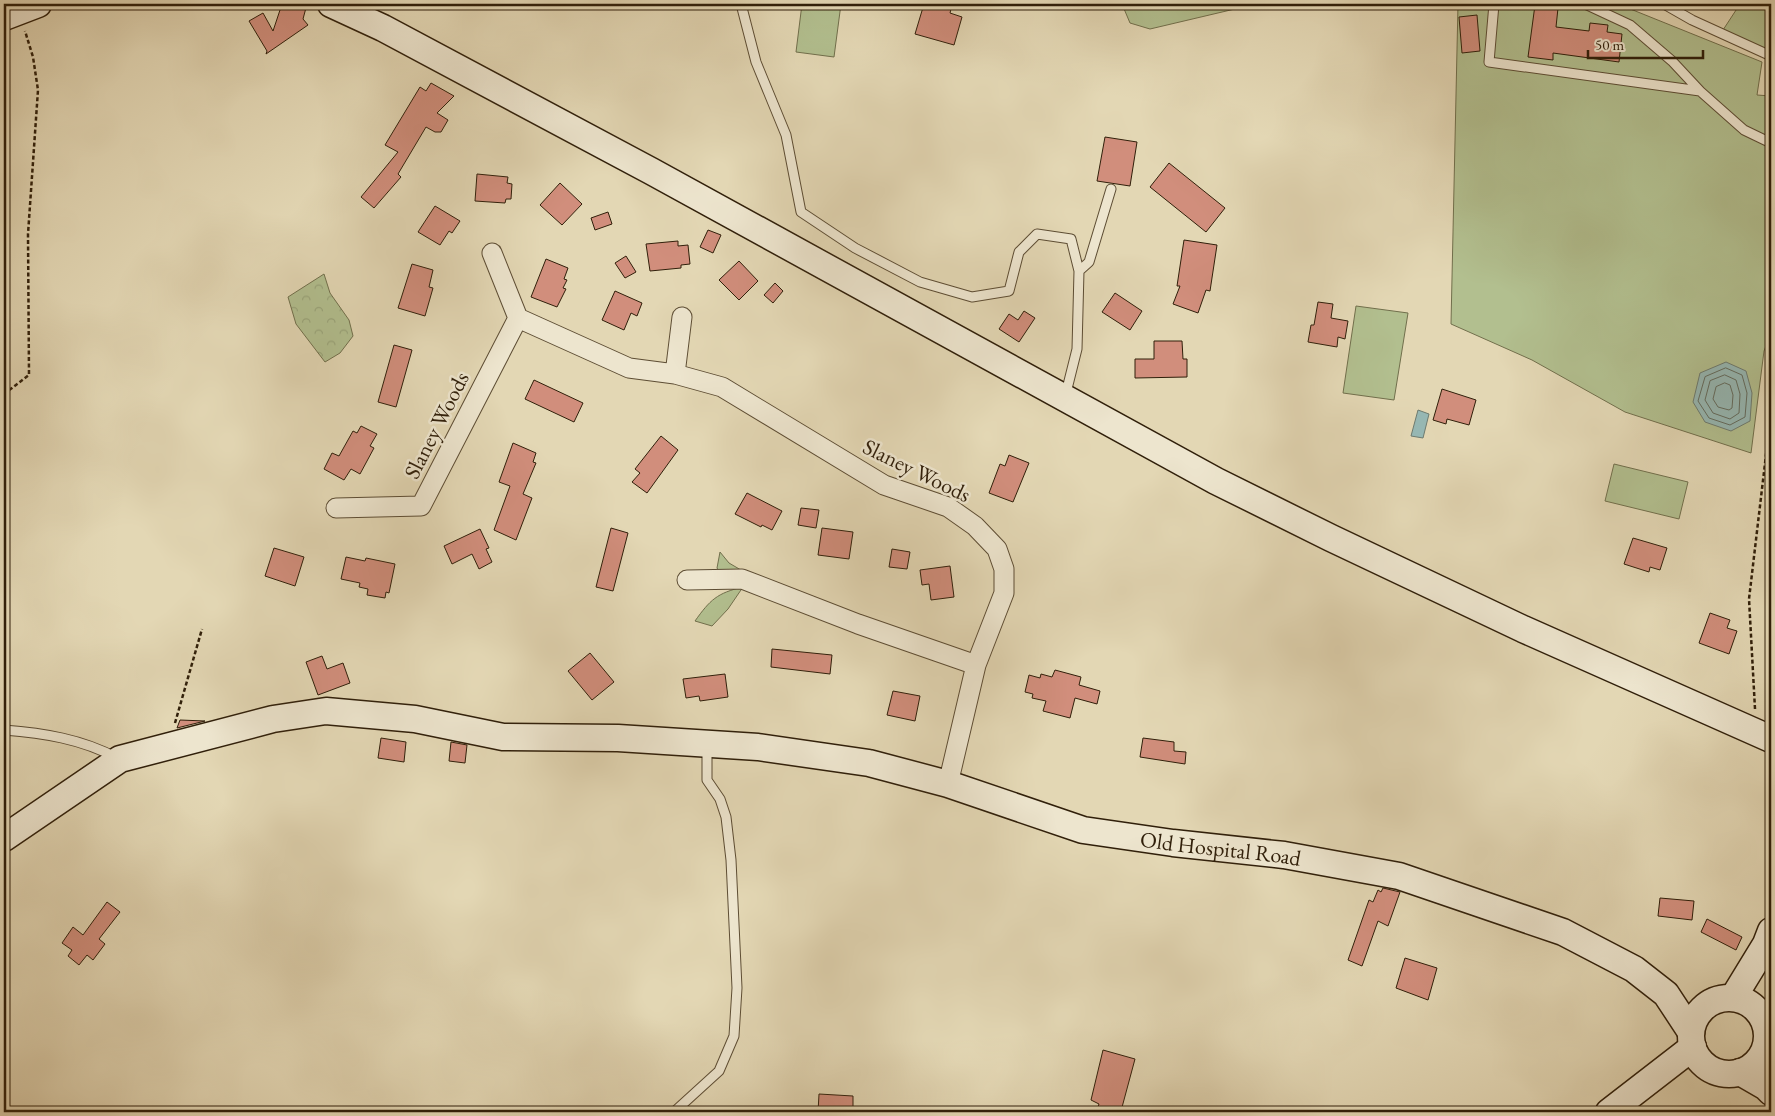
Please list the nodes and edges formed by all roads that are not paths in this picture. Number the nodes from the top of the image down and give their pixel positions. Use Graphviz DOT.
graph roads {
  1 [pos="332,4"];
  2 [pos="741,4"];
  3 [pos="1494,4"];
  4 [pos="1584,4"];
  5 [pos="1664,4"];
  6 [pos="1771,56"];
  7 [pos="1700,91"];
  8 [pos="1771,142"];
  9 [pos="1111,189"];
  10 [pos="492,253"];
  11 [pos="1079,270"];
  12 [pos="682,317"];
  13 [pos="518,318"];
  14 [pos="675,374"];
  15 [pos="1065,397"];
  16 [pos="336,508"];
  17 [pos="687,580"];
  18 [pos="976,664"];
  19 [pos="4,730"];
  20 [pos="1761,733"];
  21 [pos="707,745"];
  22 [pos="120,759"];
  23 [pos="948,784"];
  24 [pos="4,838"];
  25 [pos="1769,938"];
  26 [pos="1666,994"];
  27 [pos="1733,998"];
  28 [pos="1705,1006"];
  29 [pos="1759,1012"];
  30 [pos="1692,1039"];
  31 [pos="1767,1044"];
  32 [pos="1711,1070"];
  33 [pos="1740,1072"];
  34 [pos="1645,1086"];
  35 [pos="1769,1089"];
  36 [pos="674,1112"];
  37 [pos="1609,1112"];
  1 -- 15 [label="street"];
  2 -- 11 [label="lane"];
  3 -- 7 [label="lane"];
  4 -- 7 [label="lane"];
  5 -- 6 [label="lane"];
  7 -- 8 [label="lane"];
  9 -- 11 [label="lane"];
  10 -- 13 [label="street"];
  11 -- 15 [label="lane"];
  12 -- 14 [label="street"];
  13 -- 14 [label="street, Slaney Woods"];
  13 -- 16 [label="street, Slaney Woods"];
  14 -- 18 [label="street, Slaney Woods"];
  15 -- 20 [label="street"];
  17 -- 18 [label="street"];
  18 -- 23 [label="street, Slaney Woods"];
  19 -- 22 [label="lane"];
  21 -- 22 [label="street, Old Hospital Road"];
  21 -- 23 [label="street, Old Hospital Road"];
  21 -- 36 [label="lane"];
  22 -- 24 [label="street, Old Hospital Road"];
  23 -- 26 [label="street, Old Hospital Road"];
  25 -- 27 [label="street"];
  25 -- 29 [label="street"];
  26 -- 28 [label="street, Old Hospital Road"];
  26 -- 30 [label="street, Old Hospital Road"];
  27 -- 28 [label="street"];
  27 -- 29 [label="street"];
  28 -- 30 [label="street"];
  29 -- 31 [label="street"];
  30 -- 32 [label="street"];
  30 -- 34 [label="street"];
  31 -- 33 [label="street"];
  31 -- 35 [label="street"];
  32 -- 33 [label="street"];
  32 -- 34 [label="street"];
  33 -- 35 [label="street"];
  34 -- 37 [label="street"];
}
